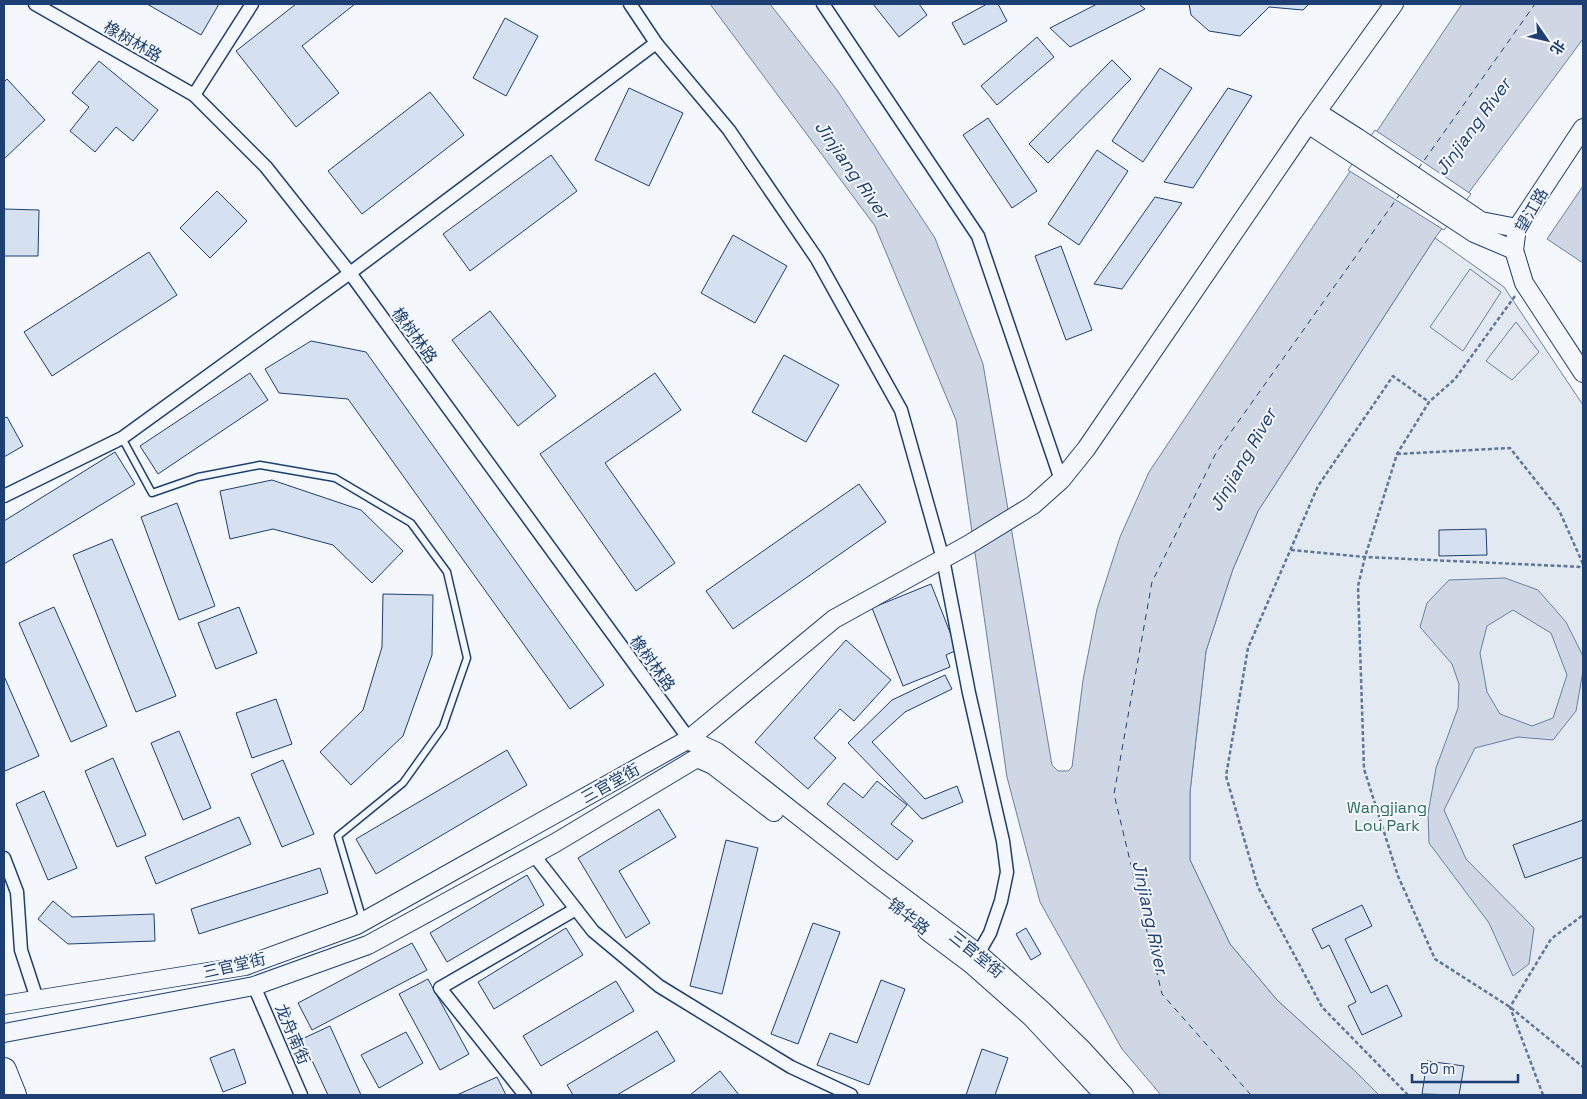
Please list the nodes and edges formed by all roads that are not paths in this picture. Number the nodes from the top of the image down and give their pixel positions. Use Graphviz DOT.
graph roads {
  1 [pos="252,4"];
  2 [pos="630,4"];
  3 [pos="823,4"];
  4 [pos="1394,4"];
  5 [pos="40,5"];
  6 [pos="656,43"];
  7 [pos="194,95"];
  8 [pos="1312,118"];
  9 [pos="1583,128"];
  10 [pos="1478,227"];
  11 [pos="1517,228"];
  12 [pos="1514,250"];
  13 [pos="350,273"];
  14 [pos="1583,372"];
  15 [pos="122,438"];
  16 [pos="1061,480"];
  17 [pos="4,496"];
  18 [pos="944,559"];
  19 [pos="689,739"];
  20 [pos="697,758"];
  21 [pos="533,854"];
  22 [pos="4,858"];
  23 [pos="576,909"];
  24 [pos="364,922"];
  25 [pos="975,959"];
  26 [pos="254,986"];
  27 [pos="37,999"];
  28 [pos="4,1005"];
  29 [pos="4,1033"];
  30 [pos="4,1070"];
  31 [pos="14,1095"];
  32 [pos="301,1095"];
  33 [pos="525,1095"];
  34 [pos="850,1095"];
  35 [pos="1104,1095"];
  36 [pos="1124,1095"];
  1 -- 7 [label="street"];
  2 -- 6 [label="street"];
  3 -- 16 [label="street"];
  4 -- 8 [label="main road"];
  5 -- 7 [label="street, 橡树林路"];
  6 -- 13 [label="street"];
  6 -- 18 [label="street"];
  7 -- 13 [label="street, 橡树林路"];
  8 -- 10 [label="main road"];
  8 -- 16 [label="main road"];
  9 -- 11 [label="main road, 望江路"];
  10 -- 11 [label="main road"];
  10 -- 12 [label="main road"];
  11 -- 12 [label="main road, 望江路"];
  12 -- 14 [label="main road, 望江路"];
  13 -- 15 [label="street"];
  13 -- 19 [label="street, 橡树林路"];
  15 -- 17 [label="street"];
  15 -- 24 [label="lane"];
  16 -- 18 [label="main road"];
  18 -- 19 [label="main road"];
  18 -- 25 [label="street"];
  19 -- 20 [label="street, 橡树林路"];
  19 -- 24 [label="main road, 三官堂街"];
  19 -- 25 [label="main road, 三官堂街"];
  20 -- 21 [label="main road, 三官堂街"];
  20 -- 25 [label="main road, 锦华路"];
  21 -- 23 [label="street"];
  21 -- 26 [label="main road, 三官堂街"];
  22 -- 27 [label="street"];
  23 -- 33 [label="street"];
  23 -- 34 [label="street"];
  24 -- 27 [label="main road, 三官堂街"];
  25 -- 35 [label="main road, 锦华路"];
  25 -- 36 [label="main road, 三官堂街"];
  26 -- 29 [label="main road, 三官堂街"];
  26 -- 32 [label="street, 龙舟南街"];
  27 -- 28 [label="main road, 三官堂街"];
  30 -- 31 [label="highway"];
}
